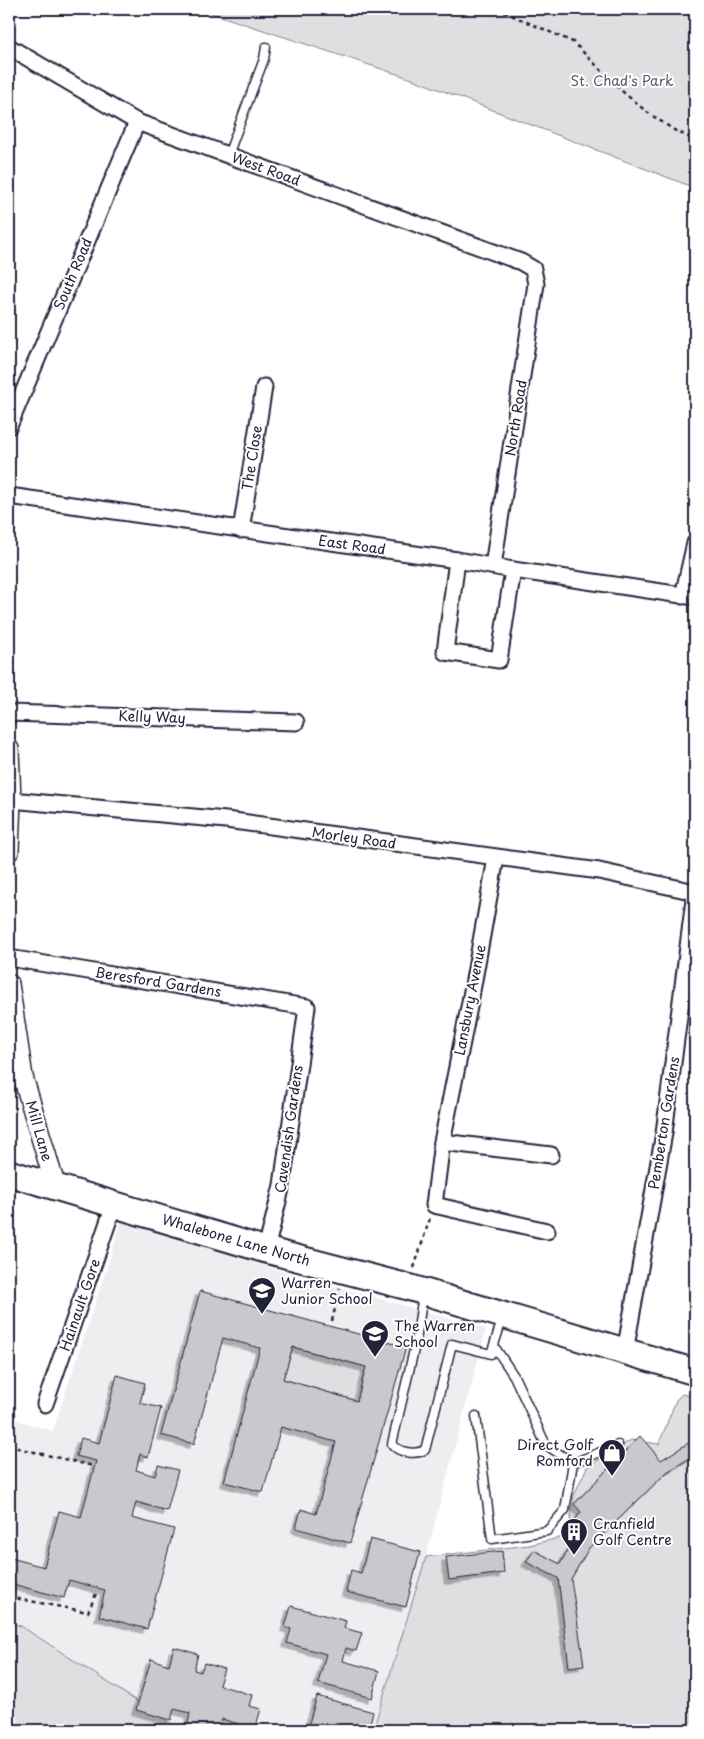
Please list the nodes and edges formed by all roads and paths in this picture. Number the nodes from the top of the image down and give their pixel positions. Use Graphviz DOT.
graph roads {
  1 [pos="497,9"];
  2 [pos="9,47"];
  3 [pos="266,48"];
  4 [pos="137,122"];
  5 [pos="695,140"];
  6 [pos="228,155"];
  7 [pos="533,269"];
  8 [pos="264,387"];
  9 [pos="9,426"];
  10 [pos="9,496"];
  11 [pos="241,530"];
  12 [pos="695,544"];
  13 [pos="456,560"];
  14 [pos="493,566"];
  15 [pos="513,570"];
  16 [pos="689,597"];
  17 [pos="9,713"];
  18 [pos="296,722"];
  19 [pos="9,749"];
  20 [pos="11,800"];
  21 [pos="9,851"];
  22 [pos="496,858"];
  23 [pos="695,892"];
  24 [pos="9,958"];
  25 [pos="9,984"];
  26 [pos="307,1007"];
  27 [pos="442,1142"];
  28 [pos="551,1155"];
  29 [pos="9,1173"];
  30 [pos="56,1188"];
  31 [pos="114,1205"];
  32 [pos="434,1205"];
  33 [pos="547,1231"];
  34 [pos="266,1250"];
  35 [pos="344,1270"];
  36 [pos="418,1297"];
  37 [pos="503,1315"];
  38 [pos="332,1321"];
  39 [pos="494,1346"];
  40 [pos="625,1352"];
  41 [pos="695,1372"];
  42 [pos="45,1404"];
  43 [pos="476,1416"];
  44 [pos="618,1445"];
  45 [pos="9,1446"];
  46 [pos="573,1463"];
  47 [pos="93,1466"];
  48 [pos="96,1594"];
  49 [pos="9,1597"];
  1 -- 5 [label="path"];
  2 -- 4 [label="street, West Road"];
  3 -- 6 [label="lane"];
  4 -- 6 [label="street, West Road"];
  4 -- 9 [label="street, South Road"];
  6 -- 7 [label="street, West Road"];
  7 -- 14 [label="street, North Road"];
  8 -- 11 [label="street, The Close"];
  10 -- 11 [label="street, East Road"];
  11 -- 13 [label="street, East Road"];
  12 -- 16 [label="street"];
  13 -- 14 [label="street, East Road"];
  13 -- 15 [label="street"];
  14 -- 15 [label="street, East Road"];
  15 -- 16 [label="street, East Road"];
  17 -- 18 [label="street, Kelly Way"];
  19 -- 20 [label="street"];
  20 -- 21 [label="street"];
  20 -- 22 [label="street, Morley Road"];
  22 -- 23 [label="street, Morley Road"];
  22 -- 27 [label="street, Lansbury Avenue"];
  23 -- 40 [label="street, Pemberton Gardens"];
  24 -- 26 [label="street, Beresford Gardens"];
  25 -- 30 [label="street, Mill Lane"];
  26 -- 34 [label="street, Cavendish Gardens"];
  27 -- 28 [label="street"];
  27 -- 32 [label="street, Lansbury Avenue"];
  29 -- 30 [label="main road, Whalebone Lane North"];
  30 -- 31 [label="main road, Whalebone Lane North"];
  31 -- 34 [label="main road, Whalebone Lane North"];
  31 -- 42 [label="street, Hainault Gore"];
  32 -- 33 [label="street"];
  32 -- 36 [label="path"];
  34 -- 35 [label="main road, Whalebone Lane North"];
  35 -- 36 [label="main road, Whalebone Lane North"];
  35 -- 38 [label="path"];
  36 -- 37 [label="main road, Whalebone Lane North"];
  36 -- 39 [label="lane"];
  37 -- 39 [label="lane"];
  37 -- 40 [label="main road, Whalebone Lane North"];
  39 -- 46 [label="lane"];
  40 -- 41 [label="main road, Whalebone Lane North"];
  43 -- 46 [label="lane"];
  44 -- 46 [label="lane"];
  45 -- 47 [label="path"];
  48 -- 49 [label="path"];
}
